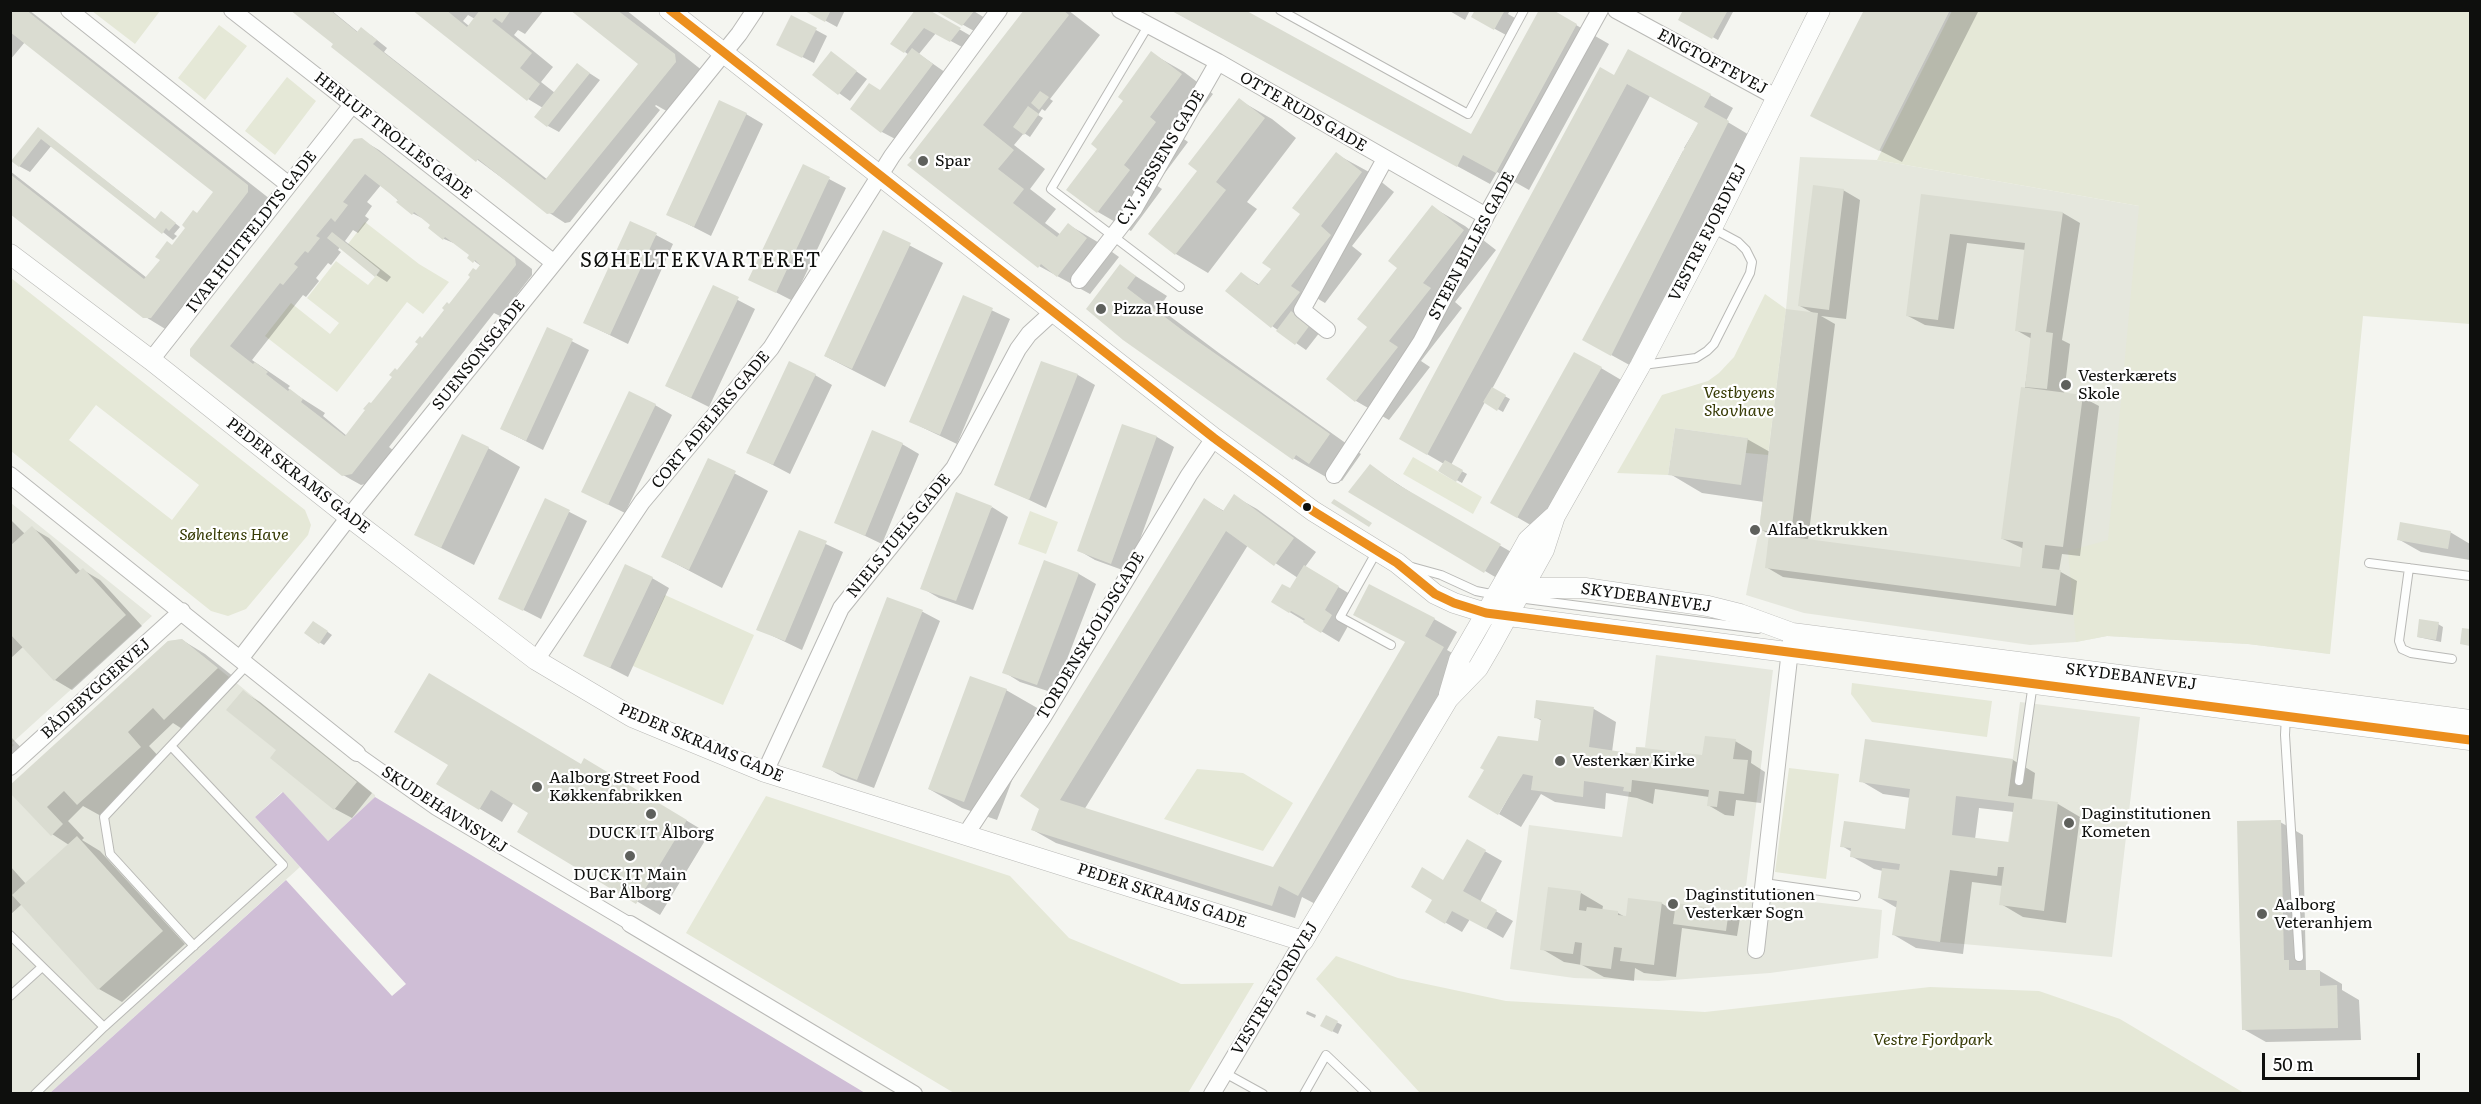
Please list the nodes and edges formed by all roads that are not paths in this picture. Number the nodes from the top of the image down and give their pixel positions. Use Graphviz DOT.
graph roads {
  1 [pos="69,10"];
  2 [pos="232,10"];
  3 [pos="669,10"];
  4 [pos="755,10"];
  5 [pos="999,10"];
  6 [pos="1120,10"];
  7 [pos="1280,10"];
  8 [pos="1524,10"];
  9 [pos="1600,10"];
  10 [pos="1616,10"];
  11 [pos="1820,10"];
  12 [pos="1148,26"];
  13 [pos="723,53"];
  14 [pos="1218,62"];
  15 [pos="1776,97"];
  16 [pos="352,105"];
  17 [pos="1385,159"];
  18 [pos="879,176"];
  19 [pos="289,185"];
  20 [pos="1486,216"];
  21 [pos="1712,228"];
  22 [pos="1113,236"];
  23 [pos="10,254"];
  24 [pos="553,262"];
  25 [pos="1079,280"];
  26 [pos="1180,286"];
  27 [pos="1053,312"];
  28 [pos="1327,330"];
  29 [pos="151,360"];
  30 [pos="1640,366"];
  31 [pos="1214,438"];
  32 [pos="10,475"];
  33 [pos="1334,475"];
  34 [pos="1555,516"];
  35 [pos="349,517"];
  36 [pos="1378,551"];
  37 [pos="1397,563"];
  38 [pos="2369,563"];
  39 [pos="2409,568"];
  40 [pos="2470,576"];
  41 [pos="1520,593"];
  42 [pos="1496,595"];
  43 [pos="182,611"];
  44 [pos="1486,612"];
  45 [pos="1508,615"];
  46 [pos="1791,643"];
  47 [pos="1391,645"];
  48 [pos="2452,659"];
  49 [pos="536,660"];
  50 [pos="243,662"];
  51 [pos="2029,663"];
  52 [pos="2033,684"];
  53 [pos="1448,699"];
  54 [pos="2287,707"];
  55 [pos="2470,720"];
  56 [pos="2470,740"];
  57 [pos="171,746"];
  58 [pos="357,753"];
  59 [pos="10,767"];
  60 [pos="765,772"];
  61 [pos="2019,781"];
  62 [pos="966,834"];
  63 [pos="1764,883"];
  64 [pos="1856,896"];
  65 [pos="630,924"];
  66 [pos="10,935"];
  67 [pos="1303,941"];
  68 [pos="194,946"];
  69 [pos="1756,950"];
  70 [pos="2299,957"];
  71 [pos="42,967"];
  72 [pos="10,996"];
  73 [pos="104,1027"];
  74 [pos="1225,1073"];
  75 [pos="35,1094"];
  76 [pos="914,1094"];
  77 [pos="1212,1094"];
  78 [pos="1263,1094"];
  79 [pos="1304,1094"];
  80 [pos="1367,1094"];
  1 -- 19 [label="street"];
  2 -- 16 [label="street, HERLUF TROLLES GADE"];
  3 -- 13 [label="street, SKYDEBANEVEJ"];
  4 -- 13 [label="street, SUENSONSGADE"];
  5 -- 18 [label="street"];
  6 -- 12 [label="street, OTTE RUDS GADE"];
  7 -- 8 [label="lane"];
  9 -- 20 [label="street, STEEN BILLES GADE"];
  10 -- 15 [label="street, ENGTOFTEVEJ"];
  11 -- 15 [label="street, VESTRE FJORDVEJ"];
  12 -- 14 [label="street, OTTE RUDS GADE"];
  12 -- 22 [label="lane"];
  13 -- 18 [label="street, SKYDEBANEVEJ"];
  13 -- 24 [label="street, SUENSONSGADE"];
  14 -- 17 [label="street, OTTE RUDS GADE"];
  14 -- 22 [label="street, C.V. JESSENS GADE"];
  15 -- 21 [label="street, VESTRE FJORDVEJ"];
  16 -- 19 [label="street, IVAR HUITFELDTS GADE"];
  16 -- 24 [label="street, HERLUF TROLLES GADE"];
  17 -- 20 [label="street, OTTE RUDS GADE"];
  17 -- 28 [label="street"];
  18 -- 27 [label="street, SKYDEBANEVEJ"];
  18 -- 49 [label="street, CORT ADELERS GADE"];
  19 -- 29 [label="street, IVAR HUITFELDTS GADE"];
  20 -- 33 [label="street, STEEN BILLES GADE"];
  21 -- 30 [label="street, VESTRE FJORDVEJ"];
  21 -- 30 [label="lane"];
  22 -- 25 [label="street, C.V. JESSENS GADE"];
  22 -- 26 [label="lane"];
  23 -- 29 [label="street, PEDER SKRAMS GADE"];
  24 -- 35 [label="street, SUENSONSGADE"];
  27 -- 31 [label="street, SKYDEBANEVEJ"];
  27 -- 60 [label="street, NIELS JUELS GADE"];
  29 -- 35 [label="street, PEDER SKRAMS GADE"];
  30 -- 34 [label="street, VESTRE FJORDVEJ"];
  31 -- 36 [label="street, SKYDEBANEVEJ"];
  31 -- 62 [label="street, TORDENSKJOLDSGADE"];
  32 -- 43 [label="street, SKUDEHAVNSVEJ"];
  34 -- 41 [label="street, VESTRE FJORDVEJ"];
  34 -- 42 [label="street, VESTRE FJORDVEJ"];
  35 -- 49 [label="street, PEDER SKRAMS GADE"];
  35 -- 50 [label="street, SUENSONSGADE"];
  36 -- 37 [label="street, SKYDEBANEVEJ"];
  36 -- 47 [label="lane"];
  37 -- 42 [label="lane"];
  37 -- 44 [label="street, SKYDEBANEVEJ"];
  38 -- 39 [label="lane"];
  39 -- 40 [label="lane"];
  39 -- 48 [label="lane"];
  41 -- 42 [label="street, SKYDEBANEVEJ"];
  41 -- 45 [label="street, VESTRE FJORDVEJ"];
  41 -- 46 [label="street, SKYDEBANEVEJ"];
  42 -- 44 [label="street, VESTRE FJORDVEJ"];
  43 -- 50 [label="street, SKUDEHAVNSVEJ"];
  43 -- 59 [label="street, BÅDEBYGGERVEJ"];
  44 -- 45 [label="street, SKYDEBANEVEJ"];
  44 -- 53 [label="street, VESTRE FJORDVEJ"];
  45 -- 46 [label="street, SKYDEBANEVEJ"];
  45 -- 53 [label="street, VESTRE FJORDVEJ"];
  46 -- 51 [label="street, SKYDEBANEVEJ"];
  46 -- 52 [label="street, SKYDEBANEVEJ"];
  46 -- 63 [label="street"];
  49 -- 60 [label="street, PEDER SKRAMS GADE"];
  50 -- 57 [label="lane"];
  50 -- 58 [label="street, SKUDEHAVNSVEJ"];
  51 -- 52 [label="lane"];
  51 -- 54 [label="street, SKYDEBANEVEJ"];
  52 -- 54 [label="street, SKYDEBANEVEJ"];
  52 -- 61 [label="lane"];
  53 -- 67 [label="street, VESTRE FJORDVEJ"];
  54 -- 55 [label="street, SKYDEBANEVEJ"];
  54 -- 56 [label="street, SKYDEBANEVEJ"];
  54 -- 70 [label="lane"];
  57 -- 68 [label="lane"];
  57 -- 68 [label="lane"];
  58 -- 65 [label="street, SKUDEHAVNSVEJ"];
  60 -- 62 [label="street, PEDER SKRAMS GADE"];
  62 -- 67 [label="street, PEDER SKRAMS GADE"];
  63 -- 64 [label="lane"];
  63 -- 69 [label="street"];
  65 -- 76 [label="street, SKUDEHAVNSVEJ"];
  66 -- 71 [label="lane"];
  67 -- 74 [label="street, VESTRE FJORDVEJ"];
  68 -- 73 [label="lane"];
  71 -- 72 [label="lane"];
  71 -- 73 [label="lane"];
  73 -- 75 [label="lane"];
  74 -- 77 [label="street, VESTRE FJORDVEJ"];
  74 -- 78 [label="lane"];
  79 -- 80 [label="lane"];
}
